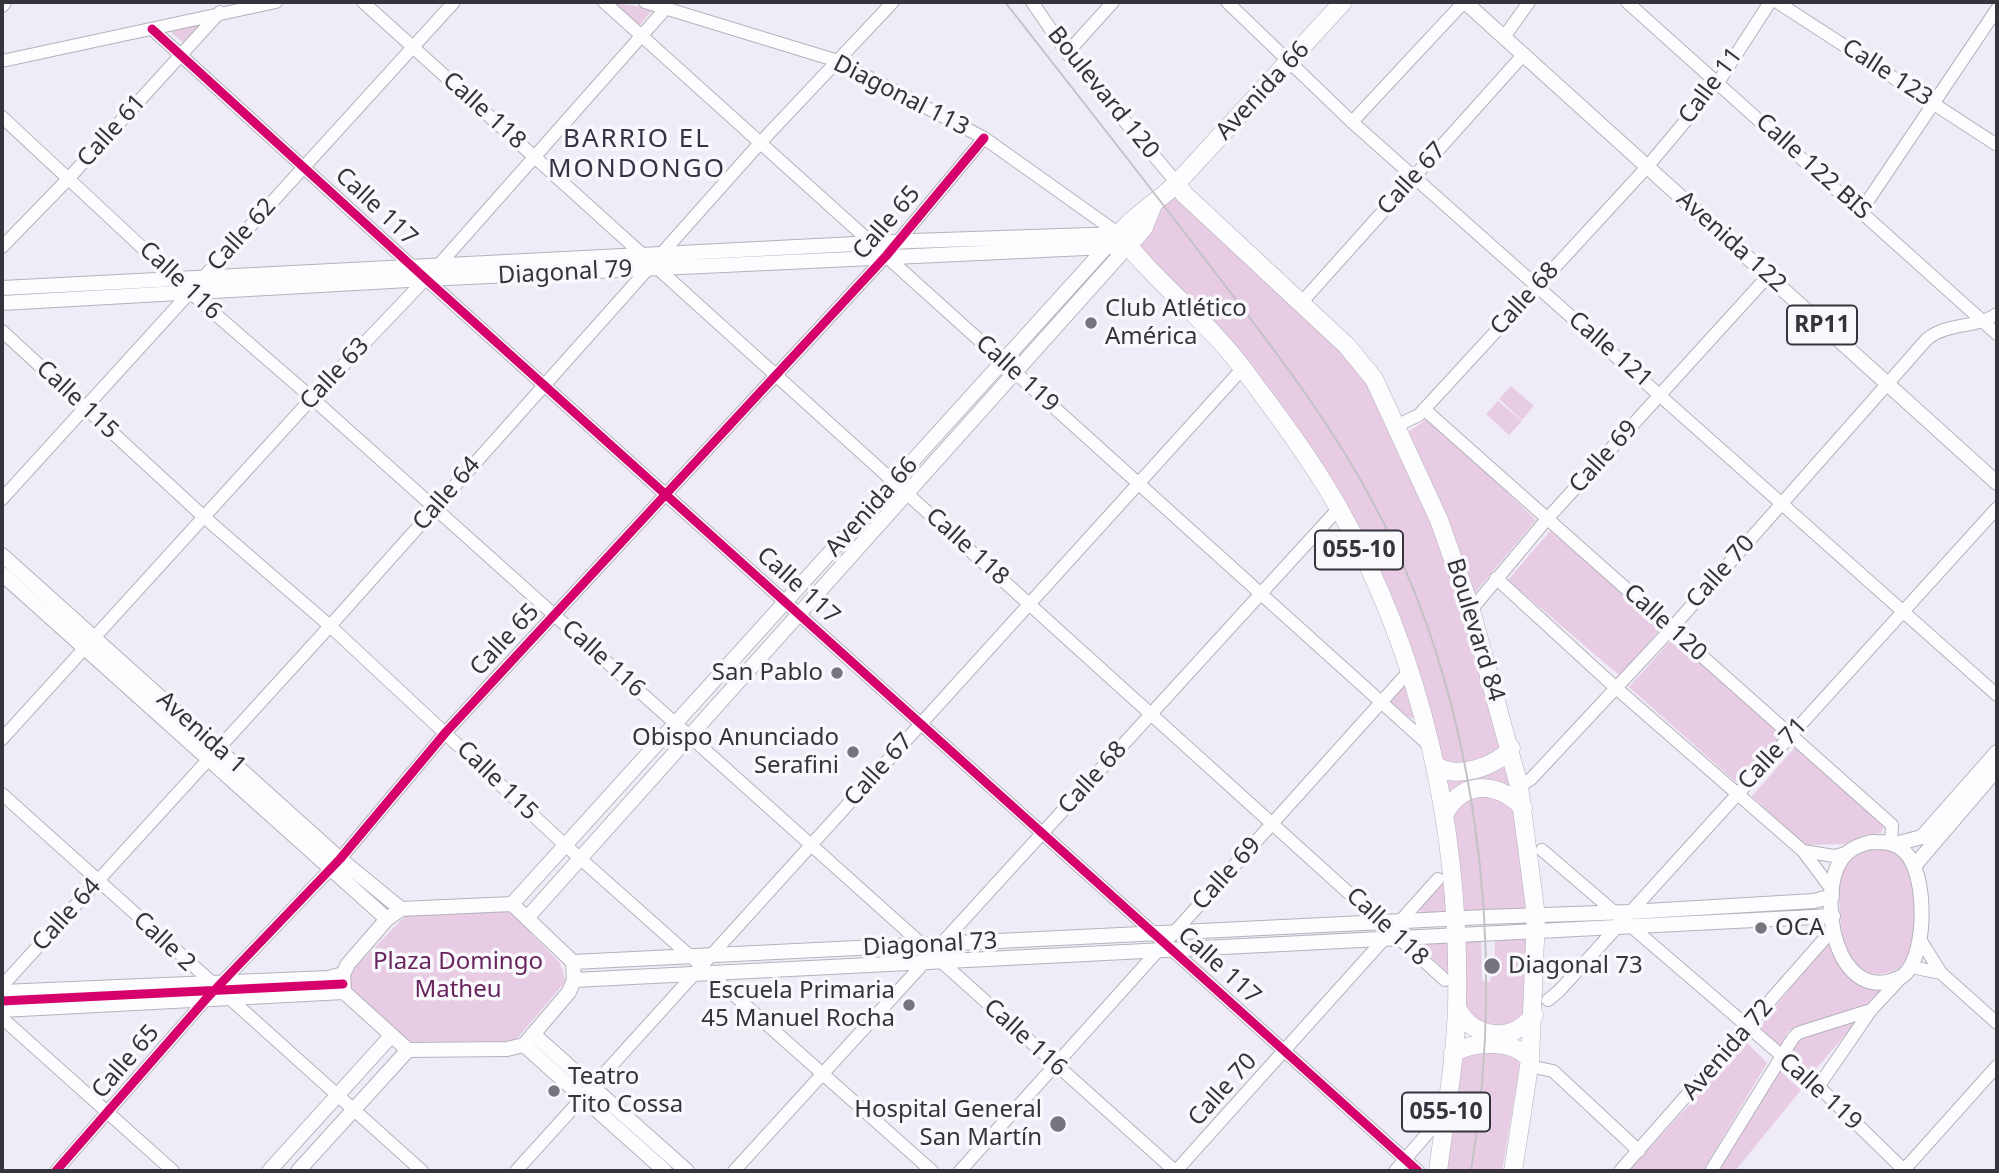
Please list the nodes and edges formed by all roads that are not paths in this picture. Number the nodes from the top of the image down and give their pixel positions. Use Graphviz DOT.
graph roads {
  1 [pos="276,2"];
  2 [pos="363,2"];
  3 [pos="454,2"];
  4 [pos="604,2"];
  5 [pos="645,2"];
  6 [pos="892,2"];
  7 [pos="1031,2"];
  8 [pos="1112,2"];
  9 [pos="1227,2"];
  10 [pos="1343,2"];
  11 [pos="1465,2"];
  12 [pos="1529,2"];
  13 [pos="1628,2"];
  14 [pos="1770,2"];
  15 [pos="1777,2"];
  16 [pos="667,7"];
  17 [pos="1997,9"];
  18 [pos="220,12"];
  19 [pos="152,29"];
  20 [pos="641,36"];
  21 [pos="1504,37"];
  22 [pos="413,47"];
  23 [pos="1068,53"];
  24 [pos="1524,54"];
  25 [pos="181,55"];
  26 [pos="2,61"];
  27 [pos="838,61"];
  28 [pos="1290,63"];
  29 [pos="1718,81"];
  30 [pos="1934,103"];
  31 [pos="2,117"];
  32 [pos="1352,122"];
  33 [pos="984,138"];
  34 [pos="760,143"];
  35 [pos="1997,145"];
  36 [pos="533,155"];
  37 [pos="304,166"];
  38 [pos="1647,167"];
  39 [pos="1414,176"];
  40 [pos="69,178"];
  41 [pos="1177,183"];
  42 [pos="1861,211"];
  43 [pos="1123,240"];
  44 [pos="897,242"];
  45 [pos="872,243"];
  46 [pos="2,247"];
  47 [pos="1105,249"];
  48 [pos="886,258"];
  49 [pos="653,262"];
  50 [pos="438,265"];
  51 [pos="412,267"];
  52 [pos="1768,276"];
  53 [pos="202,278"];
  54 [pos="178,279"];
  55 [pos="426,279"];
  56 [pos="1536,286"];
  57 [pos="2,288"];
  58 [pos="191,293"];
  59 [pos="2,303"];
  60 [pos="1301,303"];
  61 [pos="1997,314"];
  62 [pos="1984,322"];
  63 [pos="2,331"];
  64 [pos="1997,334"];
  65 [pos="1003,361"];
  66 [pos="1243,368"];
  67 [pos="1015,372"];
  68 [pos="778,376"];
  69 [pos="545,383"];
  70 [pos="1887,383"];
  71 [pos="1661,393"];
  72 [pos="312,398"];
  73 [pos="84,408"];
  74 [pos="1424,409"];
  75 [pos="1398,425"];
  76 [pos="894,481"];
  77 [pos="1997,483"];
  78 [pos="1139,484"];
  79 [pos="907,492"];
  80 [pos="668,494"];
  81 [pos="2,499"];
  82 [pos="1781,504"];
  83 [pos="435,508"];
  84 [pos="1339,508"];
  85 [pos="1997,508"];
  86 [pos="204,517"];
  87 [pos="1547,519"];
  88 [pos="2,555"];
  89 [pos="2,574"];
  90 [pos="1496,578"];
  91 [pos="1261,594"];
  92 [pos="787,602"];
  93 [pos="1030,604"];
  94 [pos="1471,610"];
  95 [pos="1903,612"];
  96 [pos="800,614"];
  97 [pos="555,616"];
  98 [pos="330,626"];
  99 [pos="1671,629"];
  100 [pos="89,643"];
  101 [pos="1411,669"];
  102 [pos="1616,688"];
  103 [pos="1997,695"];
  104 [pos="1381,702"];
  105 [pos="1152,713"];
  106 [pos="922,723"];
  107 [pos="675,724"];
  108 [pos="446,732"];
  109 [pos="1791,735"];
  110 [pos="689,736"];
  111 [pos="2,739"];
  112 [pos="1431,747"];
  113 [pos="1510,748"];
  114 [pos="1997,752"];
  115 [pos="213,754"];
  116 [pos="1436,765"];
  117 [pos="1997,769"];
  118 [pos="1519,786"];
  119 [pos="1737,792"];
  120 [pos="2,794"];
  121 [pos="1523,808"];
  122 [pos="1446,811"];
  123 [pos="1273,823"];
  124 [pos="1043,833"];
  125 [pos="1893,844"];
  126 [pos="565,845"];
  127 [pos="811,846"];
  128 [pos="1542,850"];
  129 [pos="1803,851"];
  130 [pos="1846,853"];
  131 [pos="580,858"];
  132 [pos="335,864"];
  133 [pos="1914,865"];
  134 [pos="1438,879"];
  135 [pos="98,881"];
  136 [pos="1833,893"];
  137 [pos="512,904"];
  138 [pos="401,909"];
  139 [pos="527,918"];
  140 [pos="387,919"];
  141 [pos="1624,920"];
  142 [pos="1834,922"];
  143 [pos="1536,924"];
  144 [pos="1456,928"];
  145 [pos="1392,931"];
  146 [pos="1921,941"];
  147 [pos="1165,942"];
  148 [pos="932,954"];
  149 [pos="573,962"];
  150 [pos="703,965"];
  151 [pos="1906,972"];
  152 [pos="1941,973"];
  153 [pos="343,974"];
  154 [pos="574,980"];
  155 [pos="1445,981"];
  156 [pos="2,986"];
  157 [pos="217,991"];
  158 [pos="2,992"];
  159 [pos="344,992"];
  160 [pos="1548,1000"];
  161 [pos="1457,1008"];
  162 [pos="2,1010"];
  163 [pos="1871,1010"];
  164 [pos="1534,1015"];
  165 [pos="2,1018"];
  166 [pos="1996,1018"];
  167 [pos="1749,1027"];
  168 [pos="391,1036"];
  169 [pos="529,1040"];
  170 [pos="408,1050"];
  171 [pos="1284,1051"];
  172 [pos="1453,1053"];
  173 [pos="1782,1057"];
  174 [pos="1529,1063"];
  175 [pos="1056,1066"];
  176 [pos="1997,1066"];
  177 [pos="821,1075"];
  178 [pos="595,1086"];
  179 [pos="1818,1087"];
  180 [pos="337,1096"];
  181 [pos="584,1097"];
  182 [pos="354,1110"];
  183 [pos="1446,1111"];
  184 [pos="107,1112"];
  185 [pos="1639,1151"];
  186 [pos="1405,1160"];
  187 [pos="56,1171"];
  188 [pos="173,1171"];
  189 [pos="270,1171"];
  190 [pos="298,1171"];
  191 [pos="422,1171"];
  192 [pos="516,1171"];
  193 [pos="665,1171"];
  194 [pos="687,1171"];
  195 [pos="734,1171"];
  196 [pos="932,1171"];
  197 [pos="960,1171"];
  198 [pos="1176,1171"];
  199 [pos="1395,1171"];
  200 [pos="1418,1171"];
  201 [pos="1438,1171"];
  202 [pos="1513,1171"];
  203 [pos="1620,1171"];
  204 [pos="1711,1171"];
  205 [pos="1904,1171"];
  1 -- 18 [label="street"];
  2 -- 22 [label="street, Calle 118"];
  3 -- 22 [label="street, Calle 62"];
  4 -- 20 [label="street, Calle 119"];
  5 -- 16 [label="street, Diagonal 113"];
  6 -- 27 [label="street, Calle 64"];
  7 -- 23 [label="street, Boulevard 120"];
  8 -- 23 [label="street"];
  9 -- 28 [label="street, Calle 121"];
  10 -- 28 [label="highway, Avenida 66"];
  11 -- 21 [label="main road, Avenida 122 / RP11"];
  11 -- 32 [label="street"];
  12 -- 21 [label="street"];
  13 -- 29 [label="street, Calle 122 BIS"];
  14 -- 29 [label="street, Calle 11"];
  15 -- 30 [label="street, Calle 123"];
  16 -- 20 [label="street, Calle 63"];
  16 -- 27 [label="street, Diagonal 113"];
  17 -- 30 [label="street"];
  18 -- 19 [label="street"];
  18 -- 25 [label="street, Calle 61"];
  19 -- 25 [label="street, Calle 117"];
  19 -- 26 [label="street"];
  20 -- 34 [label="street, Calle 119"];
  20 -- 36 [label="street, Calle 63"];
  21 -- 24 [label="main road, Avenida 122 / RP11"];
  22 -- 36 [label="street, Calle 118"];
  22 -- 37 [label="street, Calle 62"];
  23 -- 41 [label="street, Boulevard 120"];
  24 -- 38 [label="main road, Avenida 122 / RP11"];
  24 -- 39 [label="street, Calle 67"];
  25 -- 37 [label="street, Calle 117"];
  25 -- 40 [label="street, Calle 61"];
  27 -- 33 [label="street, Diagonal 113"];
  27 -- 34 [label="street, Calle 64"];
  28 -- 32 [label="street, Calle 121"];
  28 -- 41 [label="highway, Avenida 66"];
  29 -- 38 [label="street, Calle 11"];
  29 -- 42 [label="street, Calle 122 BIS"];
  30 -- 35 [label="street, Calle 123"];
  30 -- 42 [label="street"];
  31 -- 40 [label="street, Calle 116"];
  32 -- 39 [label="street, Calle 121"];
  33 -- 43 [label="street, Diagonal 113"];
  33 -- 44 [label="street, Calle 65"];
  34 -- 45 [label="street, Calle 119"];
  34 -- 49 [label="street, Calle 64"];
  36 -- 49 [label="street, Calle 118"];
  36 -- 50 [label="street, Calle 63"];
  37 -- 51 [label="street, Calle 117"];
  37 -- 53 [label="street, Calle 62"];
  38 -- 52 [label="main road, Avenida 122 / RP11"];
  38 -- 56 [label="street, Calle 68"];
  39 -- 56 [label="street, Calle 121"];
  39 -- 60 [label="street, Calle 67"];
  40 -- 46 [label="street, Calle 61"];
  40 -- 54 [label="street, Calle 116"];
  41 -- 43 [label="highway, Avenida 66"];
  41 -- 60 [label="highway, Boulevard 84 / 055-10"];
  42 -- 62 [label="street, Calle 122 BIS"];
  43 -- 44 [label="main road, Diagonal 79"];
  43 -- 47 [label="main road, Diagonal 79"];
  43 -- 66 [label="highway, 055-10"];
  43 -- 67 [label="main road, Avenida 66"];
  44 -- 45 [label="main road, Diagonal 79"];
  44 -- 48 [label="street, Calle 65"];
  45 -- 48 [label="street, Calle 119"];
  45 -- 49 [label="main road, Diagonal 79"];
  47 -- 48 [label="main road, Diagonal 79"];
  47 -- 65 [label="main road, Avenida 66"];
  48 -- 49 [label="main road, Diagonal 79"];
  48 -- 65 [label="street, Calle 119"];
  48 -- 68 [label="street, Calle 65"];
  49 -- 50 [label="main road, Diagonal 79"];
  49 -- 55 [label="main road, Diagonal 79"];
  49 -- 68 [label="street, Calle 118"];
  49 -- 69 [label="street, Calle 64"];
  50 -- 51 [label="main road, Diagonal 79"];
  50 -- 55 [label="street, Calle 63"];
  51 -- 53 [label="main road, Diagonal 79"];
  51 -- 55 [label="street, Calle 117"];
  52 -- 70 [label="main road, Avenida 122 / RP11"];
  52 -- 71 [label="street, Calle 69"];
  53 -- 54 [label="main road, Diagonal 79"];
  53 -- 58 [label="street, Calle 62"];
  54 -- 57 [label="main road, Diagonal 79"];
  54 -- 58 [label="street, Calle 116"];
  55 -- 58 [label="main road, Diagonal 79"];
  55 -- 69 [label="street, Calle 117"];
  55 -- 72 [label="street, Calle 63"];
  56 -- 71 [label="street, Calle 121"];
  56 -- 74 [label="street, Calle 68"];
  58 -- 59 [label="main road, Diagonal 79"];
  58 -- 72 [label="street, Calle 116"];
  58 -- 73 [label="street, Calle 62"];
  60 -- 75 [label="highway, Boulevard 84 / 055-10"];
  61 -- 62 [label="street, Calle 70"];
  62 -- 64 [label="street, Calle 122 BIS"];
  62 -- 70 [label="street, Calle 70"];
  63 -- 73 [label="street, Calle 115"];
  65 -- 67 [label="street, Calle 119"];
  65 -- 76 [label="main road, Avenida 66"];
  66 -- 78 [label="street, Calle 67"];
  66 -- 84 [label="highway, 055-10"];
  67 -- 78 [label="street, Calle 119"];
  67 -- 79 [label="main road, Avenida 66"];
  68 -- 76 [label="street, Calle 118"];
  68 -- 80 [label="street, Calle 65"];
  69 -- 80 [label="street, Calle 117"];
  69 -- 83 [label="street, Calle 64"];
  70 -- 77 [label="main road, Avenida 122 / RP11"];
  70 -- 82 [label="street, Calle 70"];
  71 -- 82 [label="street, Calle 121"];
  71 -- 87 [label="street, Calle 69"];
  72 -- 83 [label="street, Calle 116"];
  72 -- 86 [label="street, Calle 63"];
  73 -- 81 [label="street, Calle 62"];
  73 -- 86 [label="street, Calle 115"];
  74 -- 75 [label="street, Calle 68"];
  74 -- 87 [label="street, Calle 120"];
  75 -- 94 [label="highway, Boulevard 84 / 055-10"];
  76 -- 79 [label="street, Calle 118"];
  76 -- 92 [label="main road, Avenida 66"];
  78 -- 91 [label="street, Calle 119"];
  78 -- 93 [label="street, Calle 67"];
  79 -- 93 [label="street, Calle 118"];
  79 -- 96 [label="main road, Avenida 66"];
  80 -- 92 [label="street, Calle 117"];
  80 -- 97 [label="street, Calle 65"];
  82 -- 95 [label="street, Calle 121"];
  82 -- 99 [label="street, Calle 70"];
  83 -- 97 [label="street, Calle 116"];
  83 -- 98 [label="street, Calle 64"];
  84 -- 91 [label="street, Calle 68"];
  84 -- 101 [label="highway, 055-10"];
  85 -- 95 [label="street, Calle 71"];
  86 -- 98 [label="street, Calle 115"];
  86 -- 100 [label="street, Calle 63"];
  87 -- 90 [label="street, Calle 69"];
  87 -- 99 [label="street, Calle 120"];
  88 -- 100 [label="main road, Avenida 1"];
  89 -- 100 [label="main road, Avenida 1"];
  90 -- 94 [label="street, Calle 69"];
  90 -- 102 [label="street"];
  91 -- 104 [label="street, Calle 119"];
  91 -- 105 [label="street, Calle 68"];
  92 -- 96 [label="street, Calle 117"];
  92 -- 107 [label="main road, Avenida 66"];
  93 -- 105 [label="street, Calle 118"];
  93 -- 106 [label="street, Calle 67"];
  94 -- 113 [label="highway, Boulevard 84 / 055-10"];
  95 -- 103 [label="street, Calle 121"];
  95 -- 109 [label="street, Calle 71"];
  96 -- 106 [label="street, Calle 117"];
  96 -- 110 [label="main road, Avenida 66"];
  97 -- 107 [label="street, Calle 116"];
  97 -- 108 [label="street, Calle 65"];
  98 -- 108 [label="street, Calle 115"];
  98 -- 115 [label="street, Calle 64"];
  99 -- 102 [label="street, Calle 70"];
  99 -- 109 [label="street, Calle 120"];
  100 -- 111 [label="street, Calle 63"];
  100 -- 115 [label="main road, Avenida 1"];
  101 -- 104 [label="street, Calle 69"];
  101 -- 112 [label="highway, 055-10"];
  102 -- 118 [label="street, Calle 70"];
  102 -- 119 [label="street"];
  104 -- 112 [label="street, Calle 119"];
  104 -- 123 [label="street, Calle 69"];
  105 -- 123 [label="street, Calle 118"];
  105 -- 124 [label="street, Calle 68"];
  106 -- 124 [label="street, Calle 117"];
  106 -- 127 [label="street, Calle 67"];
  107 -- 110 [label="street, Calle 116"];
  107 -- 126 [label="main road, Avenida 66"];
  108 -- 126 [label="street, Calle 115"];
  108 -- 132 [label="street, Calle 65"];
  109 -- 119 [label="street, Calle 71"];
  109 -- 125 [label="street, Calle 120"];
  110 -- 127 [label="street, Calle 116"];
  110 -- 131 [label="main road, Avenida 66"];
  112 -- 116 [label="highway, 055-10"];
  113 -- 116 [label="highway"];
  113 -- 118 [label="highway, Boulevard 84 / 055-10"];
  114 -- 125 [label="main road"];
  115 -- 132 [label="main road, Avenida 1"];
  115 -- 135 [label="street, Calle 64"];
  116 -- 122 [label="highway, 055-10"];
  117 -- 133 [label="main road"];
  118 -- 121 [label="highway, Boulevard 84 / 055-10"];
  119 -- 129 [label="street"];
  119 -- 141 [label="street, Calle 71"];
  120 -- 135 [label="street, Calle 2"];
  121 -- 122 [label="highway"];
  121 -- 143 [label="highway, Boulevard 84 / 055-10"];
  122 -- 144 [label="highway, 055-10"];
  123 -- 145 [label="street, Calle 118"];
  123 -- 147 [label="street, Calle 69"];
  124 -- 147 [label="street, Calle 117"];
  124 -- 148 [label="street, Calle 68"];
  125 -- 130 [label="main road"];
  125 -- 133 [label="main road"];
  126 -- 131 [label="street, Calle 115"];
  126 -- 137 [label="main road, Avenida 66"];
  127 -- 148 [label="street, Calle 116"];
  127 -- 150 [label="street, Calle 67"];
  128 -- 141 [label="street, Calle 119"];
  129 -- 130 [label="street"];
  129 -- 136 [label="street"];
  130 -- 136 [label="main road"];
  131 -- 139 [label="main road, Avenida 66"];
  131 -- 150 [label="street, Calle 115"];
  132 -- 138 [label="main road, Avenida 1"];
  132 -- 140 [label="main road, Avenida 1"];
  132 -- 157 [label="street, Calle 65"];
  133 -- 146 [label="main road"];
  134 -- 145 [label="street, Calle 70"];
  135 -- 156 [label="street, Calle 64"];
  135 -- 157 [label="street, Calle 2"];
  136 -- 141 [label="main road, Diagonal 73"];
  136 -- 142 [label="main road"];
  137 -- 138 [label="main road"];
  137 -- 139 [label="main road"];
  138 -- 140 [label="main road"];
  139 -- 149 [label="main road"];
  140 -- 153 [label="main road"];
  141 -- 142 [label="main road, Diagonal 73"];
  141 -- 143 [label="main road, Diagonal 73"];
  141 -- 160 [label="street, Calle 71"];
  141 -- 167 [label="street, Calle 119"];
  142 -- 151 [label="main road"];
  142 -- 167 [label="street, Avenida 72"];
  143 -- 144 [label="main road, Diagonal 73"];
  143 -- 164 [label="highway, Boulevard 84 / 055-10"];
  144 -- 145 [label="main road, Diagonal 73"];
  144 -- 161 [label="highway, 055-10"];
  145 -- 147 [label="main road, Diagonal 73"];
  145 -- 155 [label="street, Calle 118"];
  145 -- 171 [label="street, Calle 70"];
  146 -- 151 [label="main road"];
  146 -- 152 [label="street"];
  147 -- 148 [label="main road, Diagonal 73"];
  147 -- 171 [label="street, Calle 117"];
  147 -- 175 [label="street, Calle 69"];
  148 -- 150 [label="main road, Diagonal 73"];
  148 -- 175 [label="street, Calle 116"];
  148 -- 177 [label="street, Calle 68"];
  149 -- 150 [label="main road, Diagonal 73"];
  149 -- 154 [label="main road"];
  150 -- 154 [label="main road, Diagonal 73"];
  150 -- 177 [label="street, Calle 115"];
  150 -- 178 [label="street, Calle 67"];
  151 -- 152 [label="street"];
  151 -- 163 [label="street, Avenida 72"];
  152 -- 166 [label="street"];
  153 -- 157 [label="main road"];
  153 -- 159 [label="main road"];
  154 -- 169 [label="main road"];
  157 -- 158 [label="main road"];
  157 -- 159 [label="main road"];
  157 -- 162 [label="main road"];
  157 -- 180 [label="street, Calle 2"];
  157 -- 184 [label="street, Calle 65"];
  159 -- 168 [label="main road"];
  161 -- 164 [label="highway"];
  161 -- 172 [label="highway, 055-10"];
  163 -- 173 [label="street, Avenida 72"];
  163 -- 179 [label="street"];
  164 -- 174 [label="highway, Boulevard 84 / 055-10"];
  165 -- 184 [label="street"];
  167 -- 173 [label="street, Calle 119"];
  167 -- 185 [label="street, Avenida 72"];
  168 -- 170 [label="main road"];
  168 -- 180 [label="main road"];
  169 -- 170 [label="main road"];
  169 -- 178 [label="main road"];
  169 -- 181 [label="main road"];
  170 -- 182 [label="main road"];
  171 -- 186 [label="street, Calle 117"];
  171 -- 198 [label="street, Calle 70"];
  172 -- 174 [label="highway"];
  172 -- 183 [label="highway, 055-10"];
  173 -- 179 [label="street, Calle 119"];
  173 -- 204 [label="street, Avenida 72"];
  174 -- 185 [label="street"];
  174 -- 202 [label="highway, Boulevard 84 / 055-10"];
  175 -- 197 [label="street, Calle 69"];
  175 -- 198 [label="street, Calle 116"];
  176 -- 205 [label="street"];
  177 -- 195 [label="street, Calle 68"];
  177 -- 196 [label="street, Calle 115"];
  178 -- 181 [label="street, Calle 67"];
  178 -- 194 [label="main road"];
  179 -- 205 [label="street, Calle 119"];
  180 -- 182 [label="street, Calle 2"];
  180 -- 189 [label="main road"];
  181 -- 192 [label="street, Calle 67"];
  181 -- 193 [label="main road"];
  182 -- 190 [label="main road"];
  182 -- 191 [label="street, Calle 2"];
  183 -- 186 [label="street"];
  183 -- 201 [label="highway, 055-10"];
  184 -- 187 [label="street, Calle 65"];
  184 -- 188 [label="street"];
  185 -- 203 [label="street, Avenida 72"];
  186 -- 199 [label="street"];
  186 -- 200 [label="street, Calle 117"];
}
